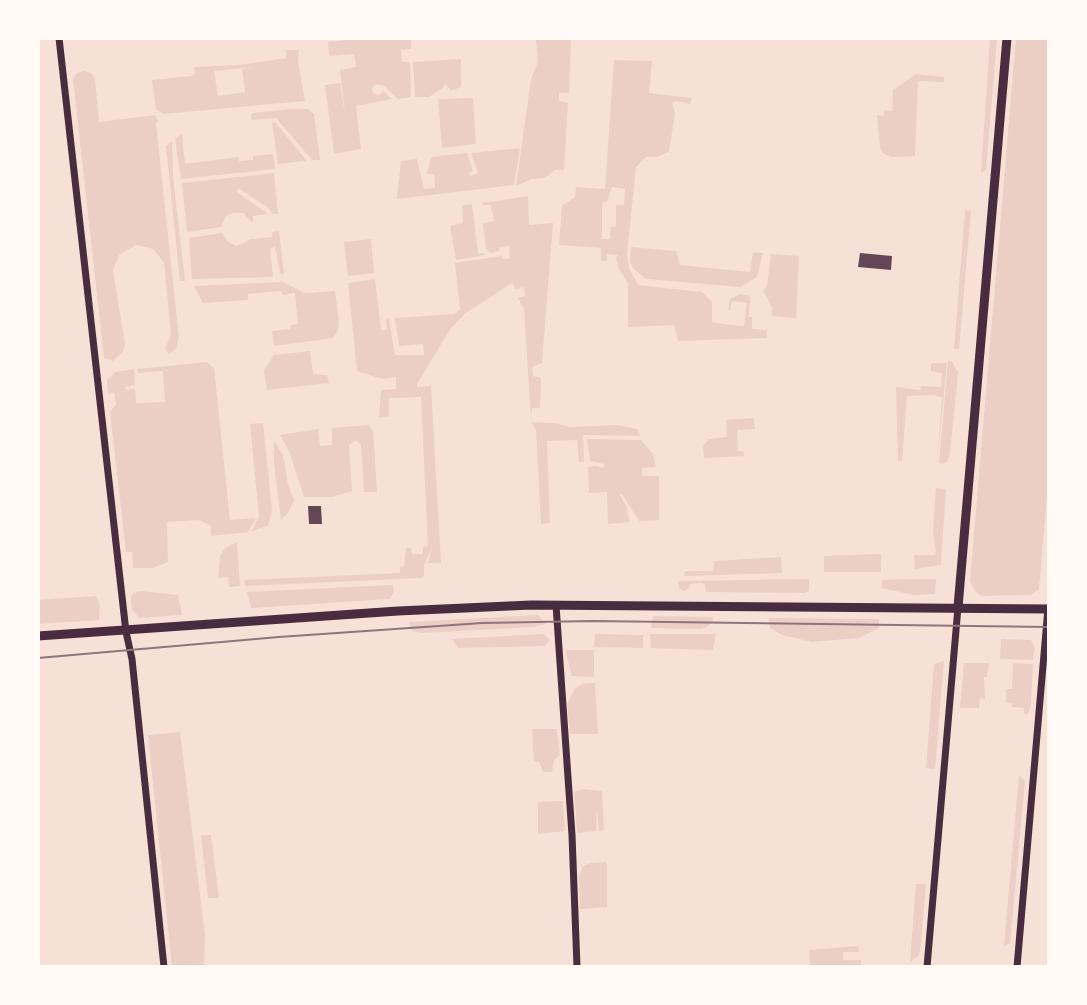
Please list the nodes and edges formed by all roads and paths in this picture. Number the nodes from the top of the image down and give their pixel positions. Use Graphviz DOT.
graph roads {
  1 [pos="59,38"];
  2 [pos="1007,38"];
  3 [pos="1049,597"];
  4 [pos="556,605"];
  5 [pos="958,607"];
  6 [pos="1049,608"];
  7 [pos="126,632"];
  8 [pos="38,636"];
  9 [pos="164,967"];
  10 [pos="577,967"];
  11 [pos="927,967"];
  12 [pos="1017,967"];
  1 -- 7 [label="street"];
  2 -- 5 [label="street"];
  3 -- 6 [label="street"];
  4 -- 5 [label="street"];
  4 -- 7 [label="street"];
  4 -- 10 [label="street"];
  5 -- 6 [label="street"];
  5 -- 11 [label="street"];
  6 -- 12 [label="street"];
  7 -- 8 [label="street"];
  7 -- 9 [label="street"];
}
